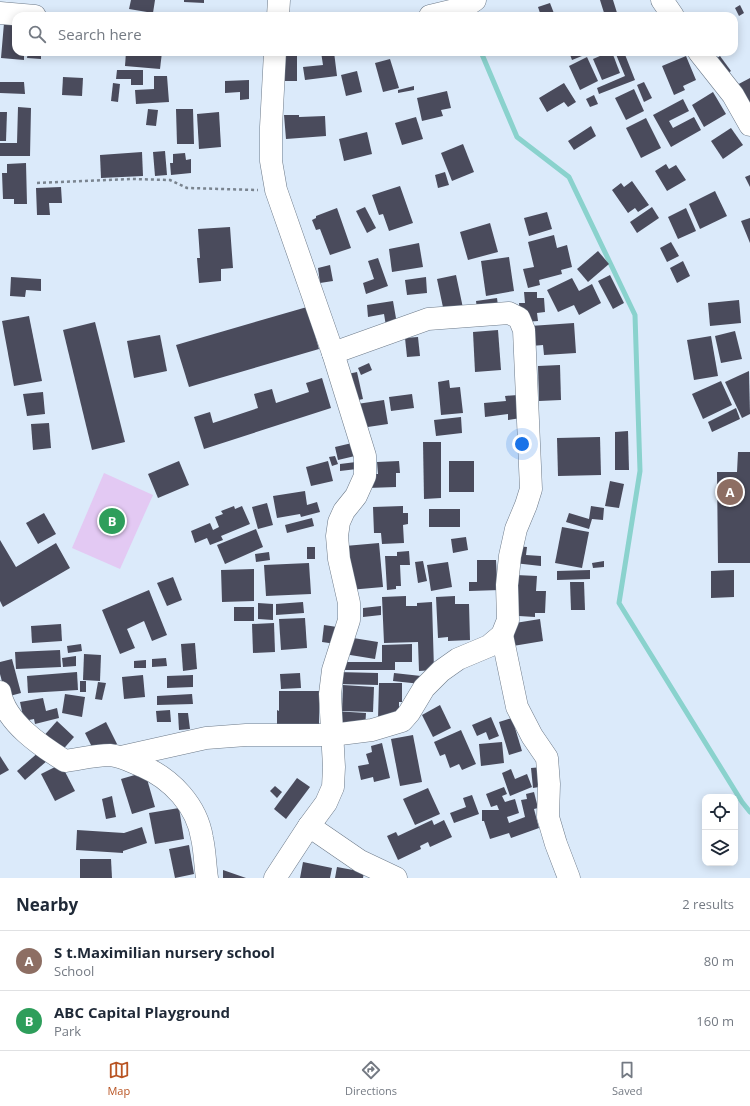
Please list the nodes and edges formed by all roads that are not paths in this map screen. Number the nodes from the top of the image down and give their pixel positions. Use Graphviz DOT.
graph roads {
  1 [pos="279,0"];
  2 [pos="662,0"];
  3 [pos="469,4"];
  4 [pos="278,12"];
  5 [pos="443,12"];
  6 [pos="670,12"];
  7 [pos="0,14"];
  8 [pos="12,15"];
  9 [pos="275,56"];
  10 [pos="702,56"];
  11 [pos="750,125"];
  12 [pos="333,353"];
  13 [pos="502,635"];
  14 [pos="0,692"];
  15 [pos="332,736"];
  16 [pos="121,757"];
  17 [pos="309,826"];
  18 [pos="207,878"];
  19 [pos="276,878"];
  20 [pos="396,878"];
  21 [pos="569,878"];
  1 -- 4 [label="street"];
  2 -- 6 [label="street"];
  3 -- 5 [label="street"];
  7 -- 8 [label="street"];
  9 -- 12 [label="street"];
  10 -- 11 [label="street"];
  12 -- 13 [label="street"];
  12 -- 15 [label="street"];
  13 -- 15 [label="street"];
  13 -- 21 [label="street"];
  14 -- 16 [label="street"];
  15 -- 16 [label="street"];
  15 -- 17 [label="street"];
  16 -- 18 [label="street"];
  17 -- 19 [label="street"];
  17 -- 20 [label="street"];
}
